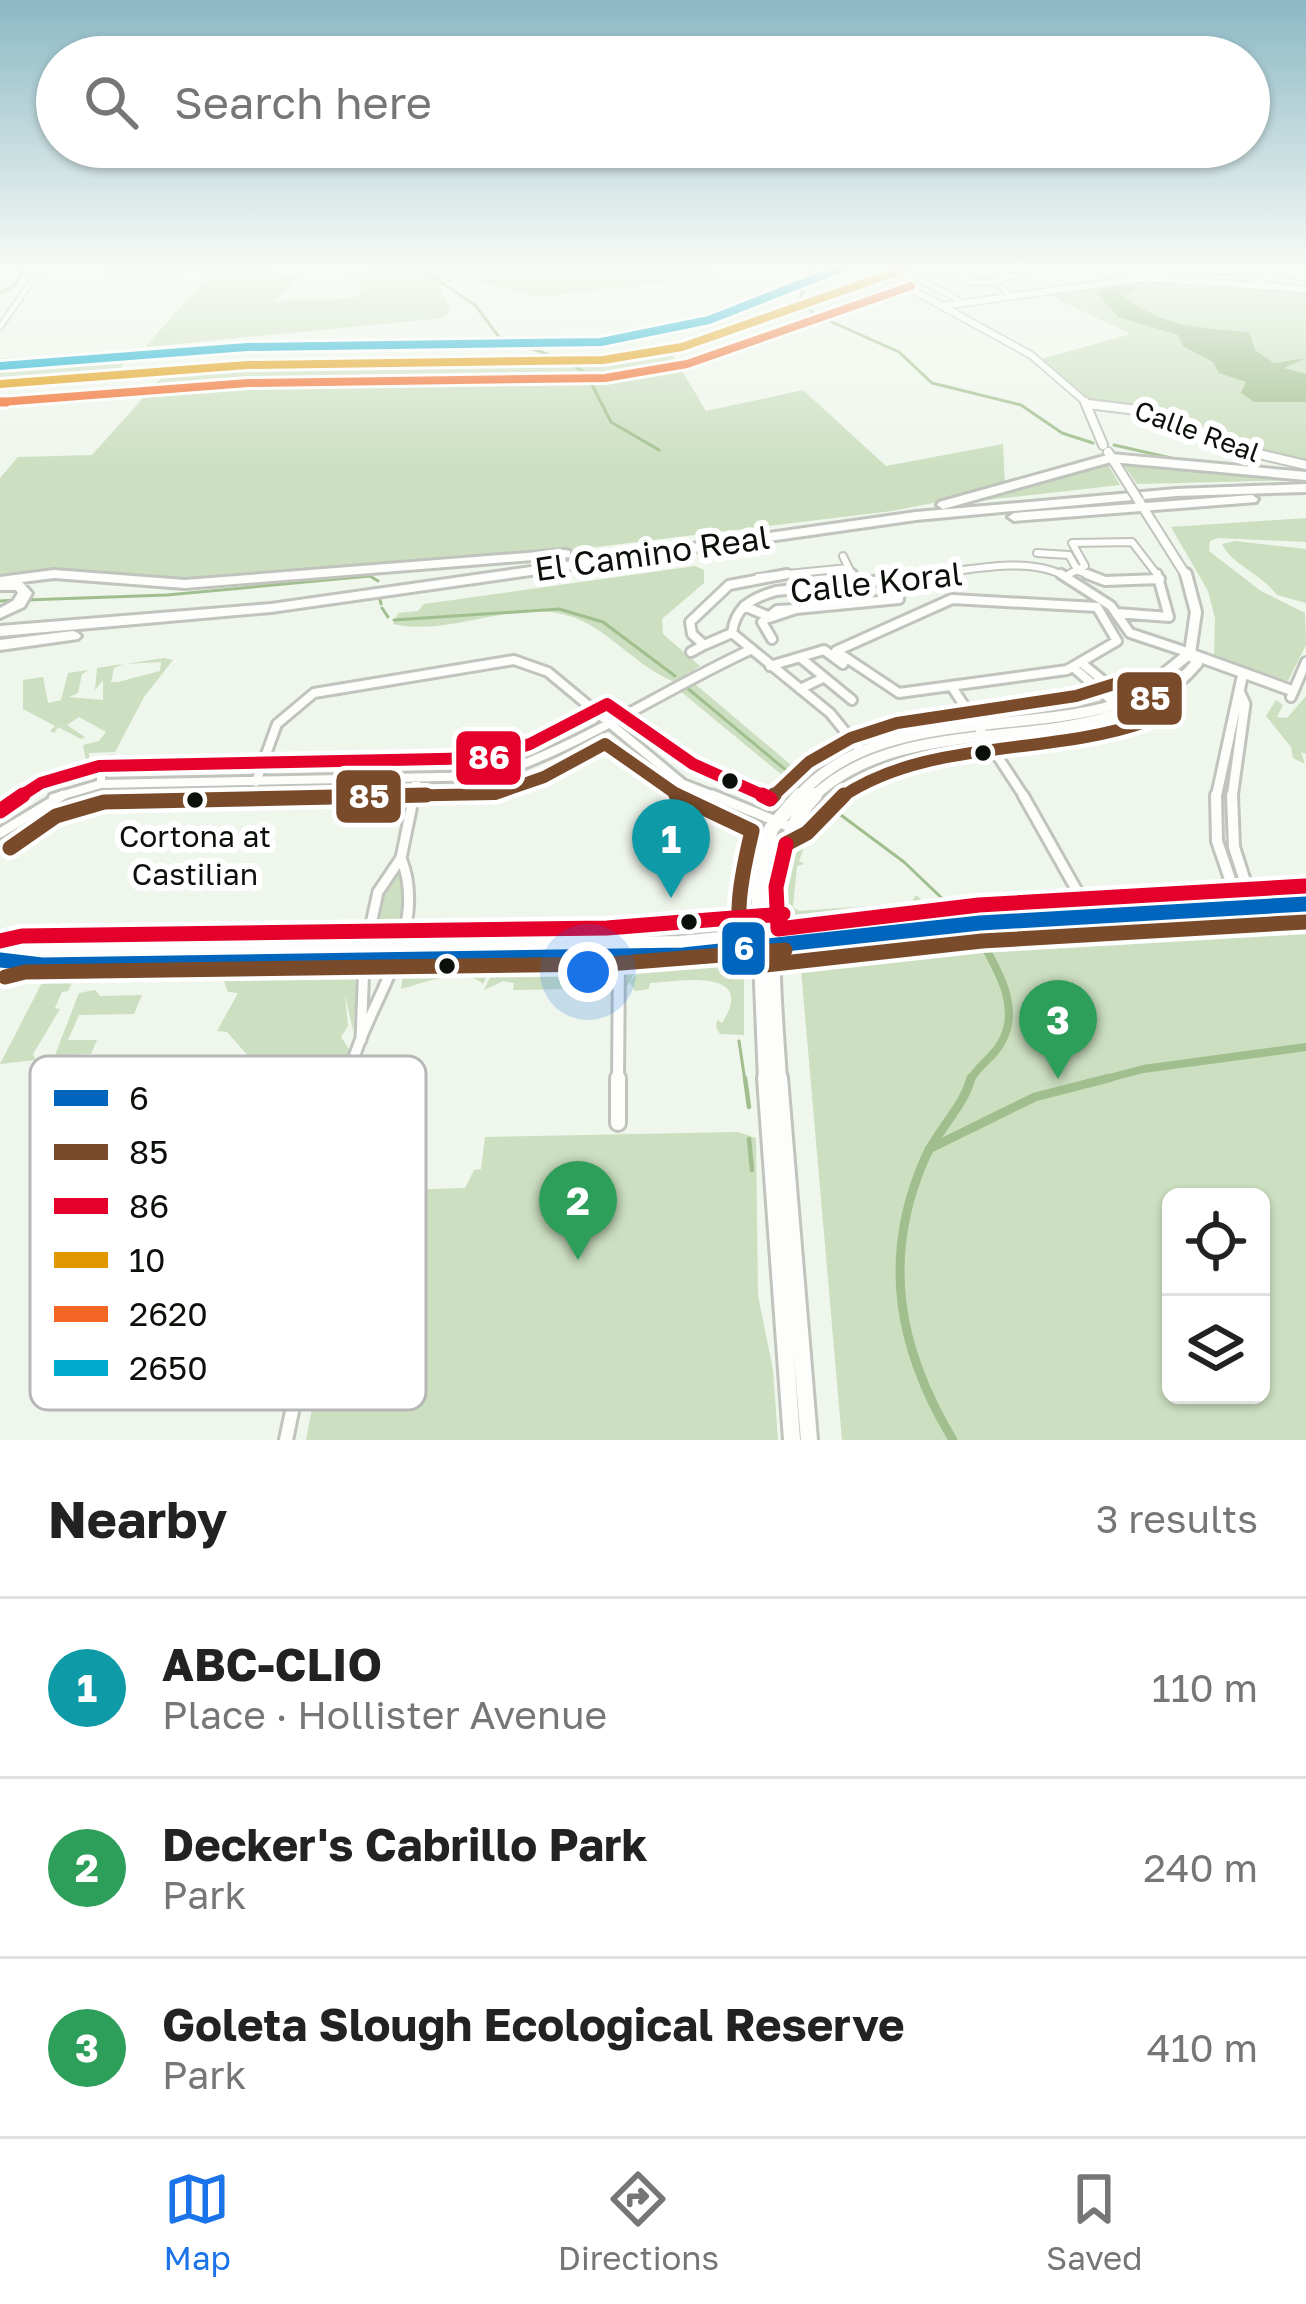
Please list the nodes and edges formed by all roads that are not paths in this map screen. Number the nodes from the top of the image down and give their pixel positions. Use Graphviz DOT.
graph roads {
  1 [pos="722,335"];
  2 [pos="991,335"];
  3 [pos="0,384"];
  4 [pos="1083,406"];
  5 [pos="1107,452"];
  6 [pos="1306,466"];
  7 [pos="1306,485"];
  8 [pos="1144,508"];
  9 [pos="819,524"];
  10 [pos="780,536"];
  11 [pos="614,550"];
  12 [pos="1070,550"];
  13 [pos="1037,553"];
  14 [pos="843,556"];
  15 [pos="848,568"];
  16 [pos="1078,571"];
  17 [pos="1067,575"];
  18 [pos="1160,579"];
  19 [pos="0,584"];
  20 [pos="857,586"];
  21 [pos="841,587"];
  22 [pos="899,599"];
  23 [pos="311,602"];
  24 [pos="849,603"];
  25 [pos="744,606"];
  26 [pos="1117,613"];
  27 [pos="0,614"];
  28 [pos="769,617"];
  29 [pos="0,627"];
  30 [pos="732,633"];
  31 [pos="772,639"];
  32 [pos="0,645"];
  33 [pos="704,645"];
  34 [pos="750,650"];
  35 [pos="691,652"];
  36 [pos="1190,653"];
  37 [pos="801,658"];
  38 [pos="1306,662"];
  39 [pos="842,664"];
  40 [pos="770,665"];
  41 [pos="1078,666"];
  42 [pos="1244,673"];
  43 [pos="823,678"];
  44 [pos="952,687"];
  45 [pos="800,689"];
  46 [pos="1292,694"];
  47 [pos="852,700"];
  48 [pos="1125,705"];
  49 [pos="607,722"];
  50 [pos="978,732"];
  51 [pos="860,751"];
  52 [pos="98,769"];
  53 [pos="417,780"];
  54 [pos="256,782"];
  55 [pos="96,785"];
  56 [pos="813,787"];
  57 [pos="782,823"];
  58 [pos="0,832"];
  59 [pos="401,859"];
  60 [pos="1306,893"];
  61 [pos="1244,900"];
  62 [pos="1306,904"];
  63 [pos="1088,911"];
  64 [pos="768,941"];
  65 [pos="142,953"];
  66 [pos="395,954"];
  67 [pos="365,955"];
  68 [pos="619,957"];
  69 [pos="2,960"];
  70 [pos="86,965"];
  71 [pos="361,1040"];
  72 [pos="358,1056"];
  73 [pos="618,1123"];
  74 [pos="292,1410"];
  75 [pos="286,1440"];
  76 [pos="792,1440"];
  77 [pos="809,1440"];
  1 -- 3 [label="main road"];
  2 -- 4 [label="main road"];
  4 -- 5 [label="main road"];
  4 -- 6 [label="main road, Calle Real"];
  5 -- 7 [label="highway"];
  5 -- 8 [label="main road, bridge"];
  5 -- 9 [label="highway"];
  7 -- 8 [label="highway"];
  7 -- 9 [label="highway, El Camino Real"];
  7 -- 10 [label="highway, El Camino Real"];
  8 -- 10 [label="highway"];
  8 -- 36 [label="main road"];
  9 -- 11 [label="highway, El Camino Real"];
  10 -- 23 [label="highway, El Camino Real"];
  11 -- 19 [label="highway"];
  11 -- 29 [label="highway, El Camino Real"];
  12 -- 13 [label="street"];
  12 -- 16 [label="street"];
  12 -- 18 [label="street"];
  14 -- 15 [label="street"];
  15 -- 20 [label="street"];
  15 -- 33 [label="street"];
  16 -- 17 [label="street"];
  16 -- 18 [label="street"];
  17 -- 20 [label="street, Calle Koral"];
  17 -- 26 [label="street"];
  18 -- 26 [label="street"];
  19 -- 27 [label="highway"];
  20 -- 21 [label="street, Calle Koral"];
  21 -- 24 [label="street"];
  21 -- 25 [label="street, Calle Koral"];
  22 -- 24 [label="street"];
  23 -- 29 [label="highway, El Camino Real"];
  23 -- 32 [label="highway"];
  24 -- 28 [label="street"];
  25 -- 28 [label="street"];
  25 -- 30 [label="street, Calle Koral"];
  26 -- 36 [label="street"];
  28 -- 31 [label="street"];
  30 -- 33 [label="street"];
  30 -- 34 [label="street"];
  33 -- 35 [label="street"];
  34 -- 40 [label="street"];
  34 -- 49 [label="street"];
  36 -- 42 [label="street"];
  36 -- 48 [label="main road"];
  37 -- 39 [label="street"];
  37 -- 40 [label="street"];
  37 -- 43 [label="street"];
  38 -- 46 [label="street"];
  40 -- 45 [label="street"];
  41 -- 44 [label="street"];
  41 -- 44 [label="street"];
  41 -- 48 [label="street"];
  42 -- 46 [label="street"];
  42 -- 61 [label="street"];
  43 -- 45 [label="street"];
  43 -- 47 [label="street"];
  44 -- 50 [label="street"];
  45 -- 51 [label="street"];
  48 -- 50 [label="main road"];
  49 -- 53 [label="street"];
  49 -- 54 [label="street"];
  49 -- 57 [label="street"];
  50 -- 51 [label="main road"];
  50 -- 56 [label="main road"];
  50 -- 63 [label="street"];
  51 -- 56 [label="main road"];
  52 -- 55 [label="street"];
  53 -- 54 [label="street"];
  53 -- 59 [label="street"];
  54 -- 55 [label="street"];
  55 -- 58 [label="street"];
  56 -- 57 [label="main road"];
  57 -- 64 [label="main road"];
  59 -- 66 [label="street"];
  59 -- 67 [label="street"];
  60 -- 61 [label="main road"];
  61 -- 62 [label="main road"];
  61 -- 63 [label="main road"];
  63 -- 64 [label="main road"];
  64 -- 66 [label="main road"];
  64 -- 68 [label="main road"];
  64 -- 76 [label="main road"];
  64 -- 77 [label="main road"];
  65 -- 67 [label="main road"];
  65 -- 69 [label="main road"];
  65 -- 70 [label="main road"];
  66 -- 67 [label="main road"];
  66 -- 68 [label="main road"];
  66 -- 71 [label="street"];
  67 -- 70 [label="main road"];
  67 -- 71 [label="street"];
  68 -- 73 [label="street"];
  69 -- 70 [label="main road"];
  71 -- 72 [label="street"];
  74 -- 75 [label="street"];
}
